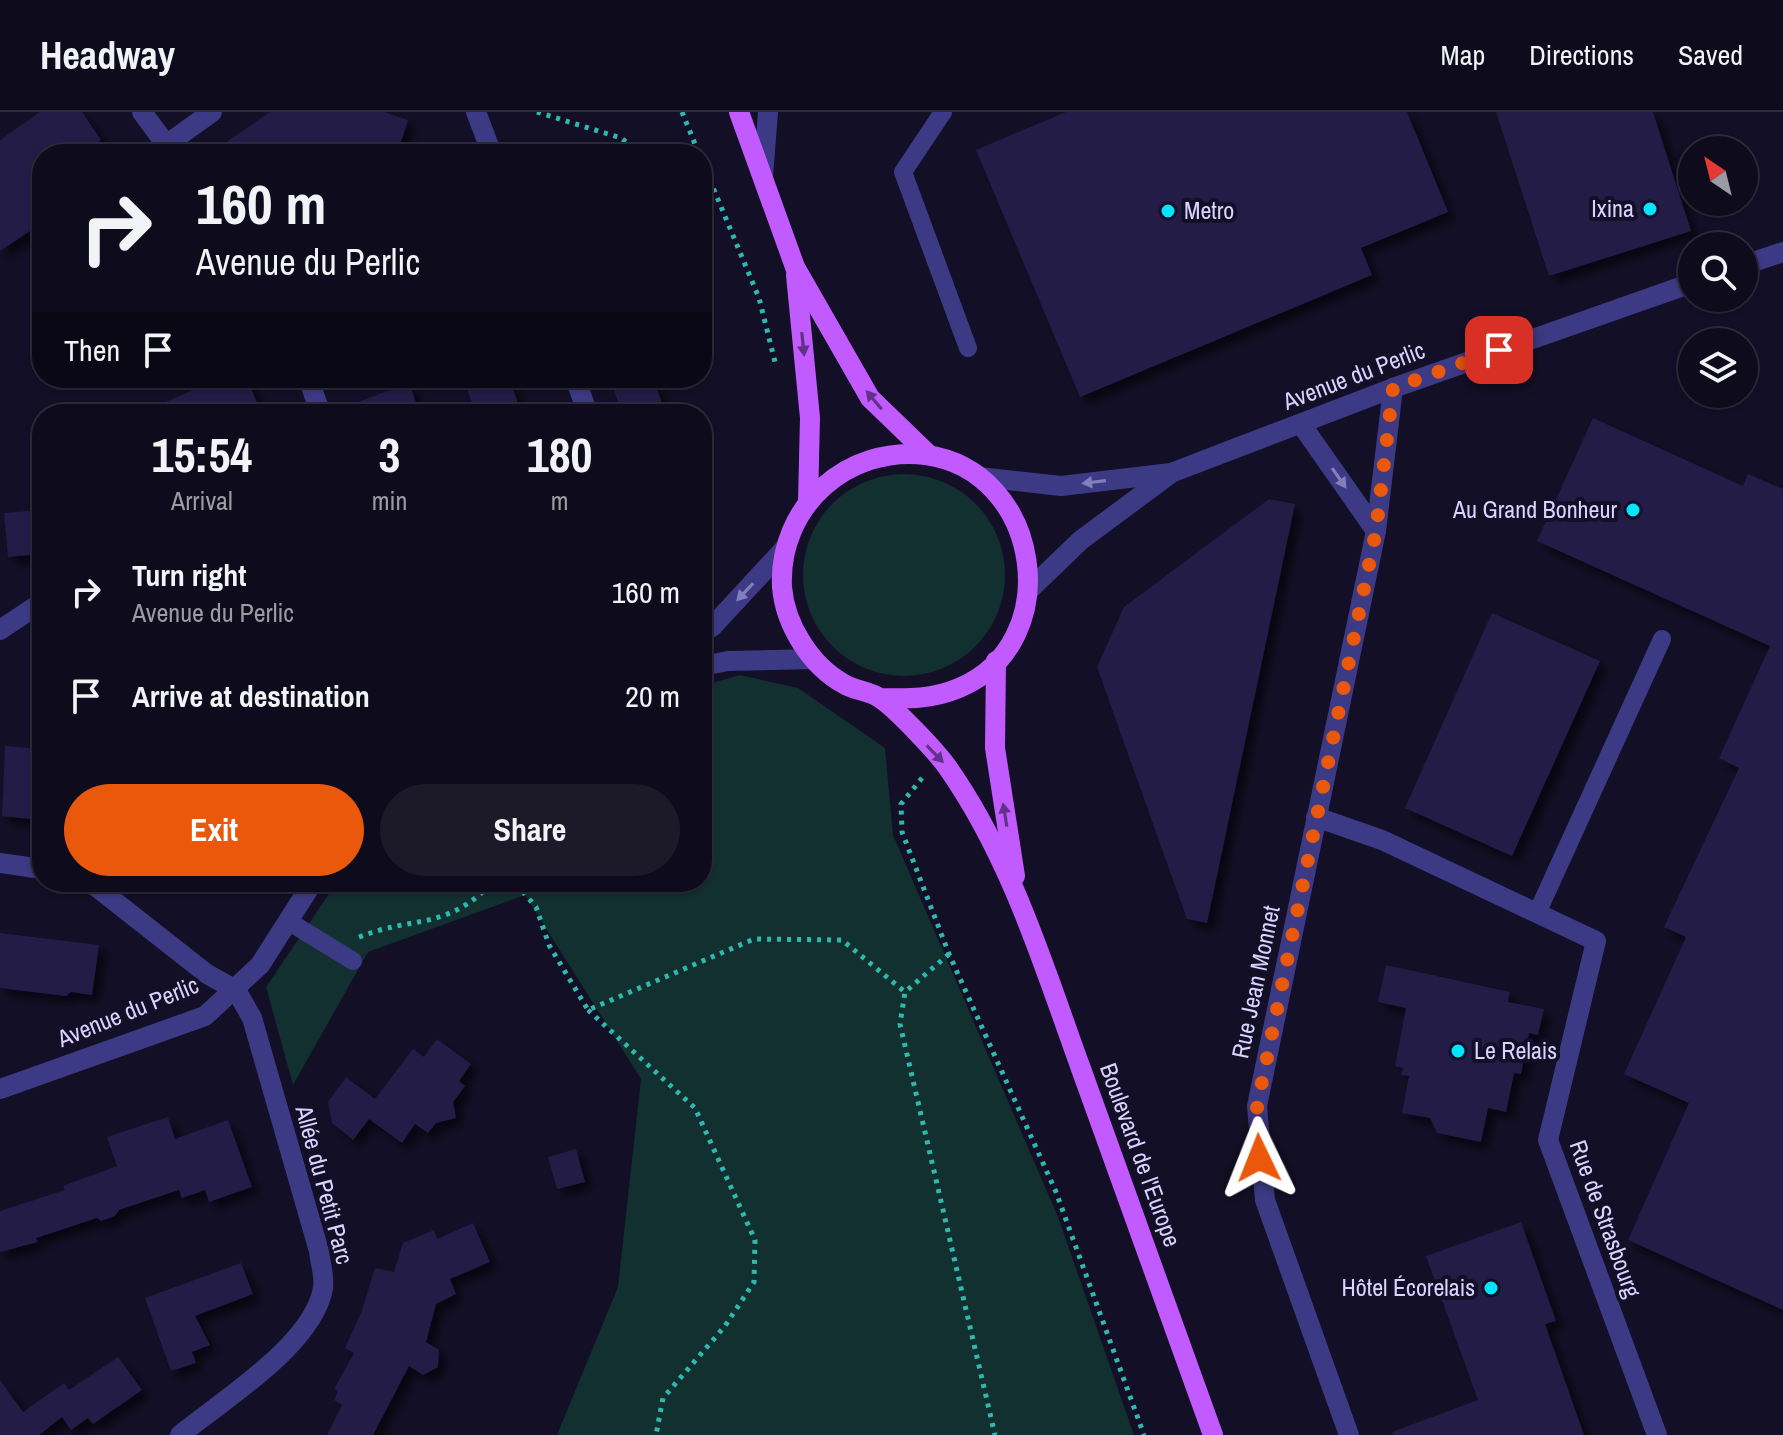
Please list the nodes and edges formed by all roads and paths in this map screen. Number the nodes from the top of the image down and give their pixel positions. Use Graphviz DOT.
graph roads {
  1 [pos="142,112"];
  2 [pos="212,112"];
  3 [pos="476,112"];
  4 [pos="537,112"];
  5 [pos="682,112"];
  6 [pos="739,112"];
  7 [pos="768,112"];
  8 [pos="943,112"];
  9 [pos="165,144"];
  10 [pos="175,144"];
  11 [pos="488,144"];
  12 [pos="628,144"];
  13 [pos="695,144"];
  14 [pos="763,176"];
  15 [pos="712,189"];
  16 [pos="1783,252"];
  17 [pos="1758,260"];
  18 [pos="795,267"];
  19 [pos="1678,288"];
  20 [pos="968,348"];
  21 [pos="777,369"];
  22 [pos="1393,388"];
  23 [pos="1301,424"];
  24 [pos="929,455"];
  25 [pos="1171,473"];
  26 [pos="979,477"];
  27 [pos="808,501"];
  28 [pos="1376,531"];
  29 [pos="785,548"];
  30 [pos="1029,590"];
  31 [pos="32,609"];
  32 [pos="712,627"];
  33 [pos="0,630"];
  34 [pos="1662,639"];
  35 [pos="813,659"];
  36 [pos="996,661"];
  37 [pos="712,664"];
  38 [pos="881,698"];
  39 [pos="947,766"];
  40 [pos="1316,817"];
  41 [pos="0,863"];
  42 [pos="32,868"];
  43 [pos="103,892"];
  44 [pos="307,892"];
  45 [pos="483,892"];
  46 [pos="523,892"];
  47 [pos="1018,892"];
  48 [pos="1538,911"];
  49 [pos="288,921"];
  50 [pos="333,948"];
  51 [pos="949,954"];
  52 [pos="353,961"];
  53 [pos="236,990"];
  54 [pos="905,992"];
  55 [pos="588,1010"];
  56 [pos="0,1089"];
  57 [pos="180,1435"];
  58 [pos="656,1435"];
  59 [pos="995,1435"];
  60 [pos="1144,1435"];
  61 [pos="1213,1435"];
  62 [pos="1349,1435"];
  63 [pos="1657,1435"];
  1 -- 9 [label="street"];
  2 -- 10 [label="street"];
  3 -- 11 [label="street"];
  4 -- 12 [label="path"];
  5 -- 13 [label="path"];
  6 -- 14 [label="main road"];
  7 -- 14 [label="street"];
  8 -- 20 [label="lane"];
  14 -- 18 [label="main road"];
  15 -- 21 [label="path"];
  16 -- 17 [label="street"];
  24 -- 18 [label="main road, one-way"];
  18 -- 27 [label="main road, one-way"];
  19 -- 22 [label="street, Avenue du Perlic"];
  22 -- 23 [label="street, Avenue du Perlic"];
  22 -- 28 [label="street, Rue Jean Monnet"];
  23 -- 25 [label="street, Avenue du Perlic"];
  23 -- 28 [label="street, one-way"];
  24 -- 26 [label="main road"];
  24 -- 27 [label="main road"];
  25 -- 26 [label="street, Avenue du Perlic, one-way"];
  25 -- 30 [label="street, Avenue du Perlic"];
  26 -- 30 [label="main road"];
  27 -- 29 [label="main road"];
  28 -- 40 [label="street, Rue Jean Monnet"];
  29 -- 32 [label="street, one-way"];
  29 -- 35 [label="main road"];
  30 -- 36 [label="main road"];
  31 -- 33 [label="street"];
  34 -- 48 [label="lane"];
  35 -- 37 [label="street"];
  35 -- 38 [label="main road"];
  36 -- 38 [label="main road"];
  47 -- 36 [label="main road, Boulevard de l'Europe, one-way"];
  38 -- 39 [label="main road, Boulevard de l'Europe, one-way"];
  39 -- 47 [label="main road, Boulevard de l'Europe"];
  39 -- 51 [label="path"];
  40 -- 48 [label="street, Rue de Strasbourg"];
  40 -- 62 [label="street, Rue Jean Monnet"];
  41 -- 42 [label="street"];
  43 -- 53 [label="street"];
  44 -- 49 [label="street, Avenue du Perlic"];
  45 -- 50 [label="path"];
  46 -- 55 [label="path"];
  47 -- 61 [label="main road, Boulevard de l'Europe"];
  48 -- 63 [label="street, Rue de Strasbourg"];
  49 -- 50 [label="lane"];
  49 -- 53 [label="street, Avenue du Perlic"];
  50 -- 52 [label="lane"];
  51 -- 54 [label="path"];
  51 -- 60 [label="path"];
  53 -- 56 [label="street, Avenue du Perlic"];
  53 -- 57 [label="street, Allée du Petit Parc"];
  54 -- 55 [label="path"];
  54 -- 59 [label="path"];
  55 -- 58 [label="path"];
}
